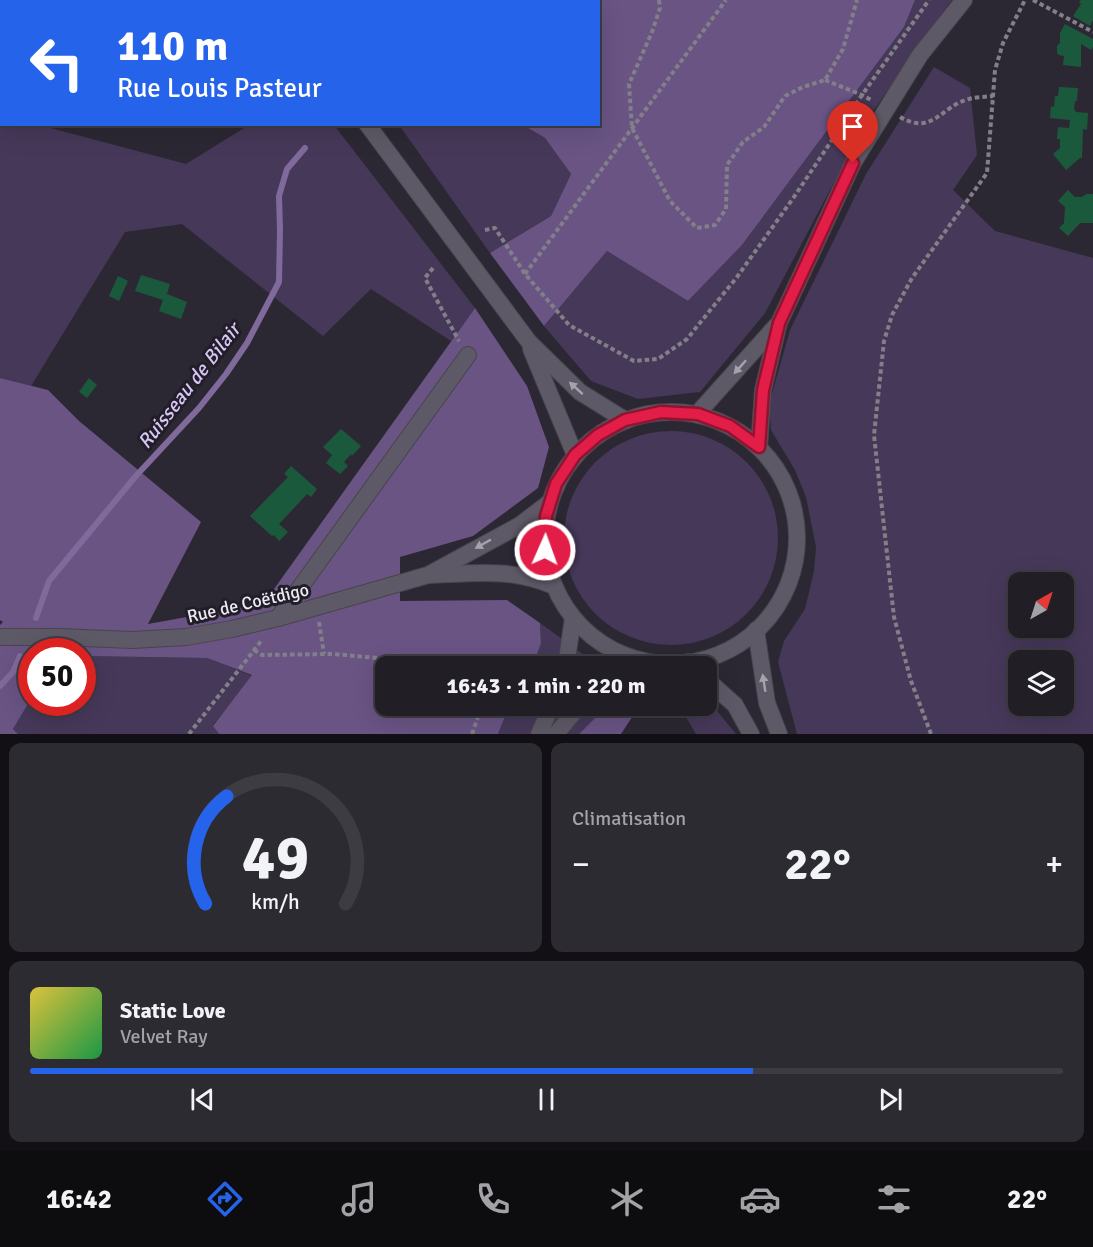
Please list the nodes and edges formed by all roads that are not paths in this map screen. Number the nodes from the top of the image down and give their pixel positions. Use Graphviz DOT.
graph roads {
  1 [pos="964,0"];
  2 [pos="368,126"];
  3 [pos="779,323"];
  4 [pos="529,342"];
  5 [pos="468,355"];
  6 [pos="698,414"];
  7 [pos="625,420"];
  8 [pos="759,447"];
  9 [pos="575,455"];
  10 [pos="550,502"];
  11 [pos="428,575"];
  12 [pos="554,586"];
  13 [pos="278,618"];
  14 [pos="573,618"];
  15 [pos="756,630"];
  16 [pos="0,637"];
  17 [pos="567,656"];
  18 [pos="620,656"];
  19 [pos="717,656"];
  20 [pos="717,689"];
  21 [pos="547,716"];
  22 [pos="571,716"];
  23 [pos="539,734"];
  24 [pos="556,734"];
  25 [pos="751,734"];
  26 [pos="779,734"];
  1 -- 3 [label="street"];
  2 -- 4 [label="street"];
  3 -- 6 [label="street, one-way"];
  3 -- 8 [label="street"];
  7 -- 4 [label="street, one-way"];
  4 -- 9 [label="street"];
  5 -- 13 [label="street"];
  6 -- 7 [label="street"];
  6 -- 8 [label="street"];
  7 -- 9 [label="street"];
  8 -- 15 [label="street"];
  9 -- 10 [label="street"];
  10 -- 11 [label="street, Rue de Coëtdigo, one-way"];
  10 -- 12 [label="street"];
  11 -- 12 [label="street, Rue de Coëtdigo"];
  11 -- 13 [label="street, Rue de Coëtdigo"];
  12 -- 14 [label="street"];
  13 -- 16 [label="street, Rue de Coëtdigo"];
  14 -- 17 [label="street"];
  14 -- 18 [label="street"];
  15 -- 19 [label="street"];
  26 -- 15 [label="street, one-way"];
  20 -- 25 [label="street"];
  21 -- 23 [label="street"];
  22 -- 24 [label="street"];
}
